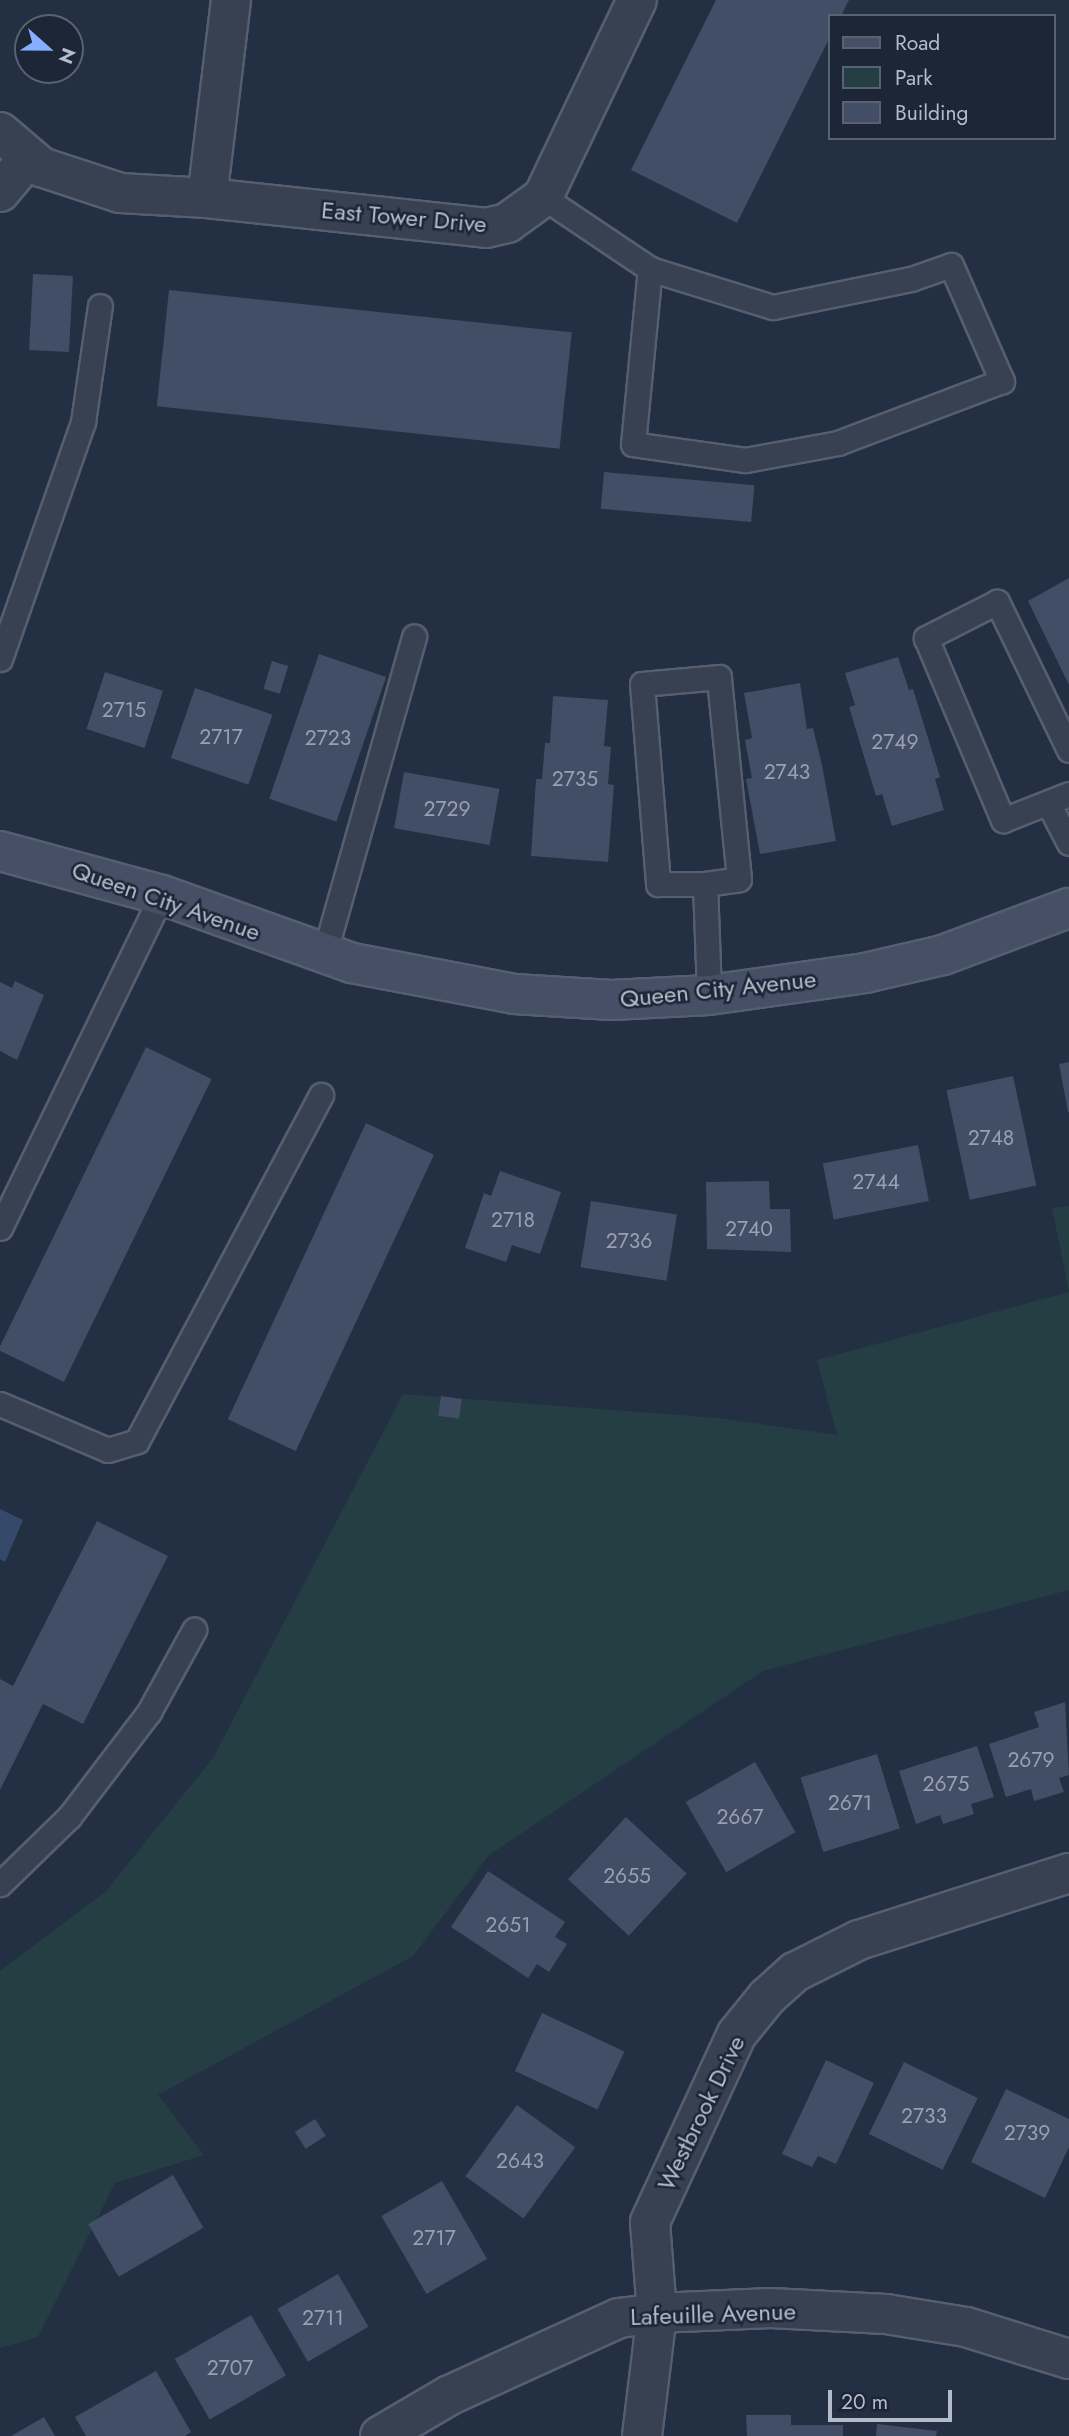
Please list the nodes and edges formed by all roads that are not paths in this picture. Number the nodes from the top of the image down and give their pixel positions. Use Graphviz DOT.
graph roads {
  1 [pos="231,0"];
  2 [pos="638,0"];
  3 [pos="0,132"];
  4 [pos="29,157"];
  5 [pos="0,192"];
  6 [pos="542,197"];
  7 [pos="207,198"];
  8 [pos="650,269"];
  9 [pos="100,306"];
  10 [pos="414,636"];
  11 [pos="0,659"];
  12 [pos="1069,750"];
  13 [pos="1059,798"];
  14 [pos="1069,843"];
  15 [pos="0,851"];
  16 [pos="705,884"];
  17 [pos="162,895"];
  18 [pos="1069,908"];
  19 [pos="324,955"];
  20 [pos="709,995"];
  21 [pos="321,1095"];
  22 [pos="0,1228"];
  23 [pos="0,1404"];
  24 [pos="194,1630"];
  25 [pos="1069,1873"];
  26 [pos="0,1884"];
  27 [pos="657,2313"];
  28 [pos="1069,2359"];
  29 [pos="380,2436"];
  30 [pos="642,2436"];
  1 -- 7 [label="street"];
  2 -- 6 [label="street, East Tower Drive"];
  3 -- 4 [label="street, East Tower Drive"];
  4 -- 5 [label="street"];
  4 -- 7 [label="street, East Tower Drive"];
  6 -- 7 [label="street, East Tower Drive"];
  6 -- 8 [label="lane"];
  8 -- 8 [label="lane"];
  9 -- 11 [label="lane"];
  10 -- 19 [label="lane"];
  12 -- 13 [label="lane"];
  13 -- 14 [label="lane"];
  15 -- 17 [label="main road, Queen City Avenue"];
  16 -- 16 [label="lane"];
  16 -- 20 [label="lane"];
  17 -- 19 [label="main road, Queen City Avenue"];
  17 -- 22 [label="lane"];
  18 -- 20 [label="main road, Queen City Avenue"];
  19 -- 20 [label="main road, Queen City Avenue"];
  21 -- 23 [label="lane"];
  24 -- 26 [label="lane"];
  25 -- 27 [label="street, Westbrook Drive"];
  27 -- 28 [label="street, Lafeuille Avenue"];
  27 -- 29 [label="street, Lafeuille Avenue"];
  27 -- 30 [label="street, Westbrook Drive"];
}
